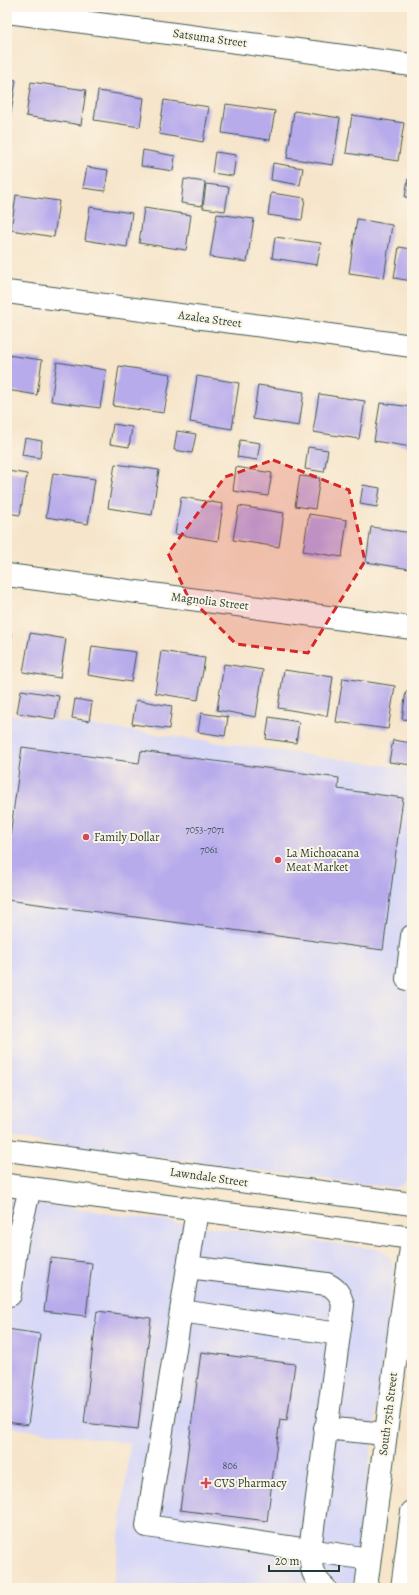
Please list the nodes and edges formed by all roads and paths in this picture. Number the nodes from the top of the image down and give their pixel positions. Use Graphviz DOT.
graph roads {
  1 [pos="7,12"];
  2 [pos="412,65"];
  3 [pos="7,292"];
  4 [pos="412,346"];
  5 [pos="7,575"];
  6 [pos="412,628"];
  7 [pos="412,936"];
  8 [pos="407,979"];
  9 [pos="7,1150"];
  10 [pos="7,1185"];
  11 [pos="30,1188"];
  12 [pos="412,1204"];
  13 [pos="197,1210"];
  14 [pos="412,1240"];
  15 [pos="12,1242"];
  16 [pos="188,1266"];
  17 [pos="7,1295"];
  18 [pos="181,1311"];
  19 [pos="339,1334"];
  20 [pos="325,1428"];
  21 [pos="385,1434"];
  22 [pos="412,1512"];
  23 [pos="310,1550"];
  24 [pos="369,1559"];
  25 [pos="325,1588"];
  26 [pos="366,1588"];
  27 [pos="402,1588"];
  1 -- 2 [label="main road, Satsuma Street"];
  3 -- 4 [label="main road, Azalea Street"];
  5 -- 6 [label="main road, Magnolia Street"];
  7 -- 8 [label="main road"];
  9 -- 12 [label="main road, Lawndale Street"];
  10 -- 11 [label="main road"];
  11 -- 13 [label="main road"];
  11 -- 15 [label="main road"];
  13 -- 14 [label="main road"];
  13 -- 16 [label="main road"];
  14 -- 21 [label="main road, South 75th Street"];
  15 -- 17 [label="main road"];
  16 -- 18 [label="main road"];
  16 -- 19 [label="main road"];
  18 -- 19 [label="main road"];
  18 -- 23 [label="main road"];
  19 -- 20 [label="main road"];
  20 -- 21 [label="main road"];
  20 -- 23 [label="main road"];
  21 -- 24 [label="main road, South 75th Street"];
  22 -- 27 [label="main road"];
  23 -- 24 [label="main road"];
  23 -- 25 [label="main road"];
  24 -- 26 [label="main road, South 75th Street"];
}
